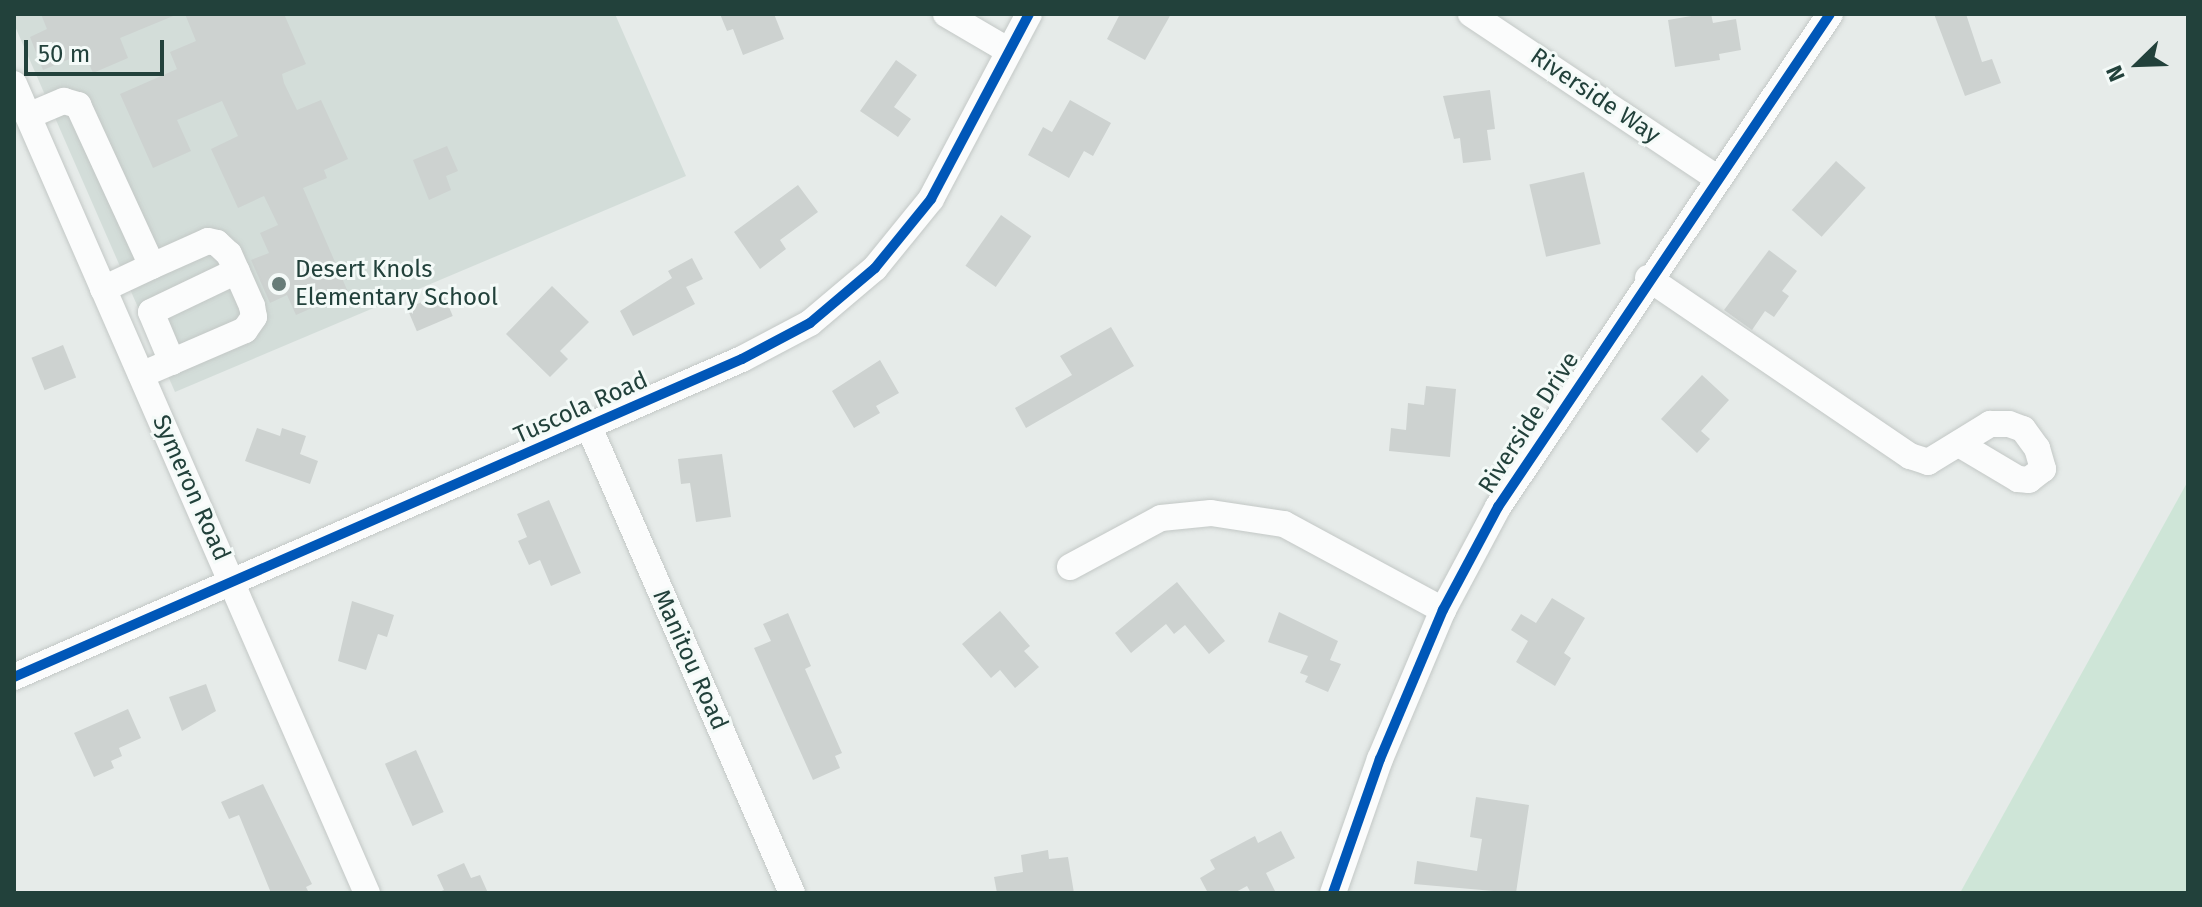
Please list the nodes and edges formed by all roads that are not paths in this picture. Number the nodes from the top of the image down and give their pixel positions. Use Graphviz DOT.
graph roads {
  1 [pos="946,14"];
  2 [pos="1029,14"];
  3 [pos="1471,14"];
  4 [pos="1830,14"];
  5 [pos="1009,51"];
  6 [pos="14,84"];
  7 [pos="28,116"];
  8 [pos="1718,179"];
  9 [pos="152,266"];
  10 [pos="237,271"];
  11 [pos="1648,278"];
  12 [pos="103,289"];
  13 [pos="172,362"];
  14 [pos="141,375"];
  15 [pos="589,427"];
  16 [pos="1959,444"];
  17 [pos="1070,567"];
  18 [pos="233,582"];
  19 [pos="1443,610"];
  20 [pos="14,677"];
  21 [pos="367,893"];
  22 [pos="792,893"];
  23 [pos="1333,893"];
  1 -- 5 [label="street"];
  2 -- 5 [label="street, Tuscola Road"];
  3 -- 8 [label="street, Riverside Way"];
  4 -- 8 [label="street, Riverside Drive"];
  5 -- 15 [label="street, Tuscola Road"];
  6 -- 7 [label="street, Symeron Road"];
  7 -- 9 [label="street"];
  7 -- 12 [label="street, Symeron Road"];
  8 -- 11 [label="street, Riverside Drive"];
  9 -- 10 [label="street"];
  9 -- 12 [label="street"];
  10 -- 13 [label="street"];
  10 -- 13 [label="street"];
  11 -- 16 [label="street"];
  11 -- 19 [label="street, Riverside Drive"];
  12 -- 14 [label="street, Symeron Road"];
  13 -- 14 [label="street"];
  14 -- 18 [label="street, Symeron Road"];
  15 -- 18 [label="street, Tuscola Road"];
  15 -- 22 [label="street, Manitou Road"];
  17 -- 19 [label="street"];
  18 -- 20 [label="street, Tuscola Road"];
  18 -- 21 [label="street, Symeron Road"];
  19 -- 23 [label="street, Riverside Drive"];
}
